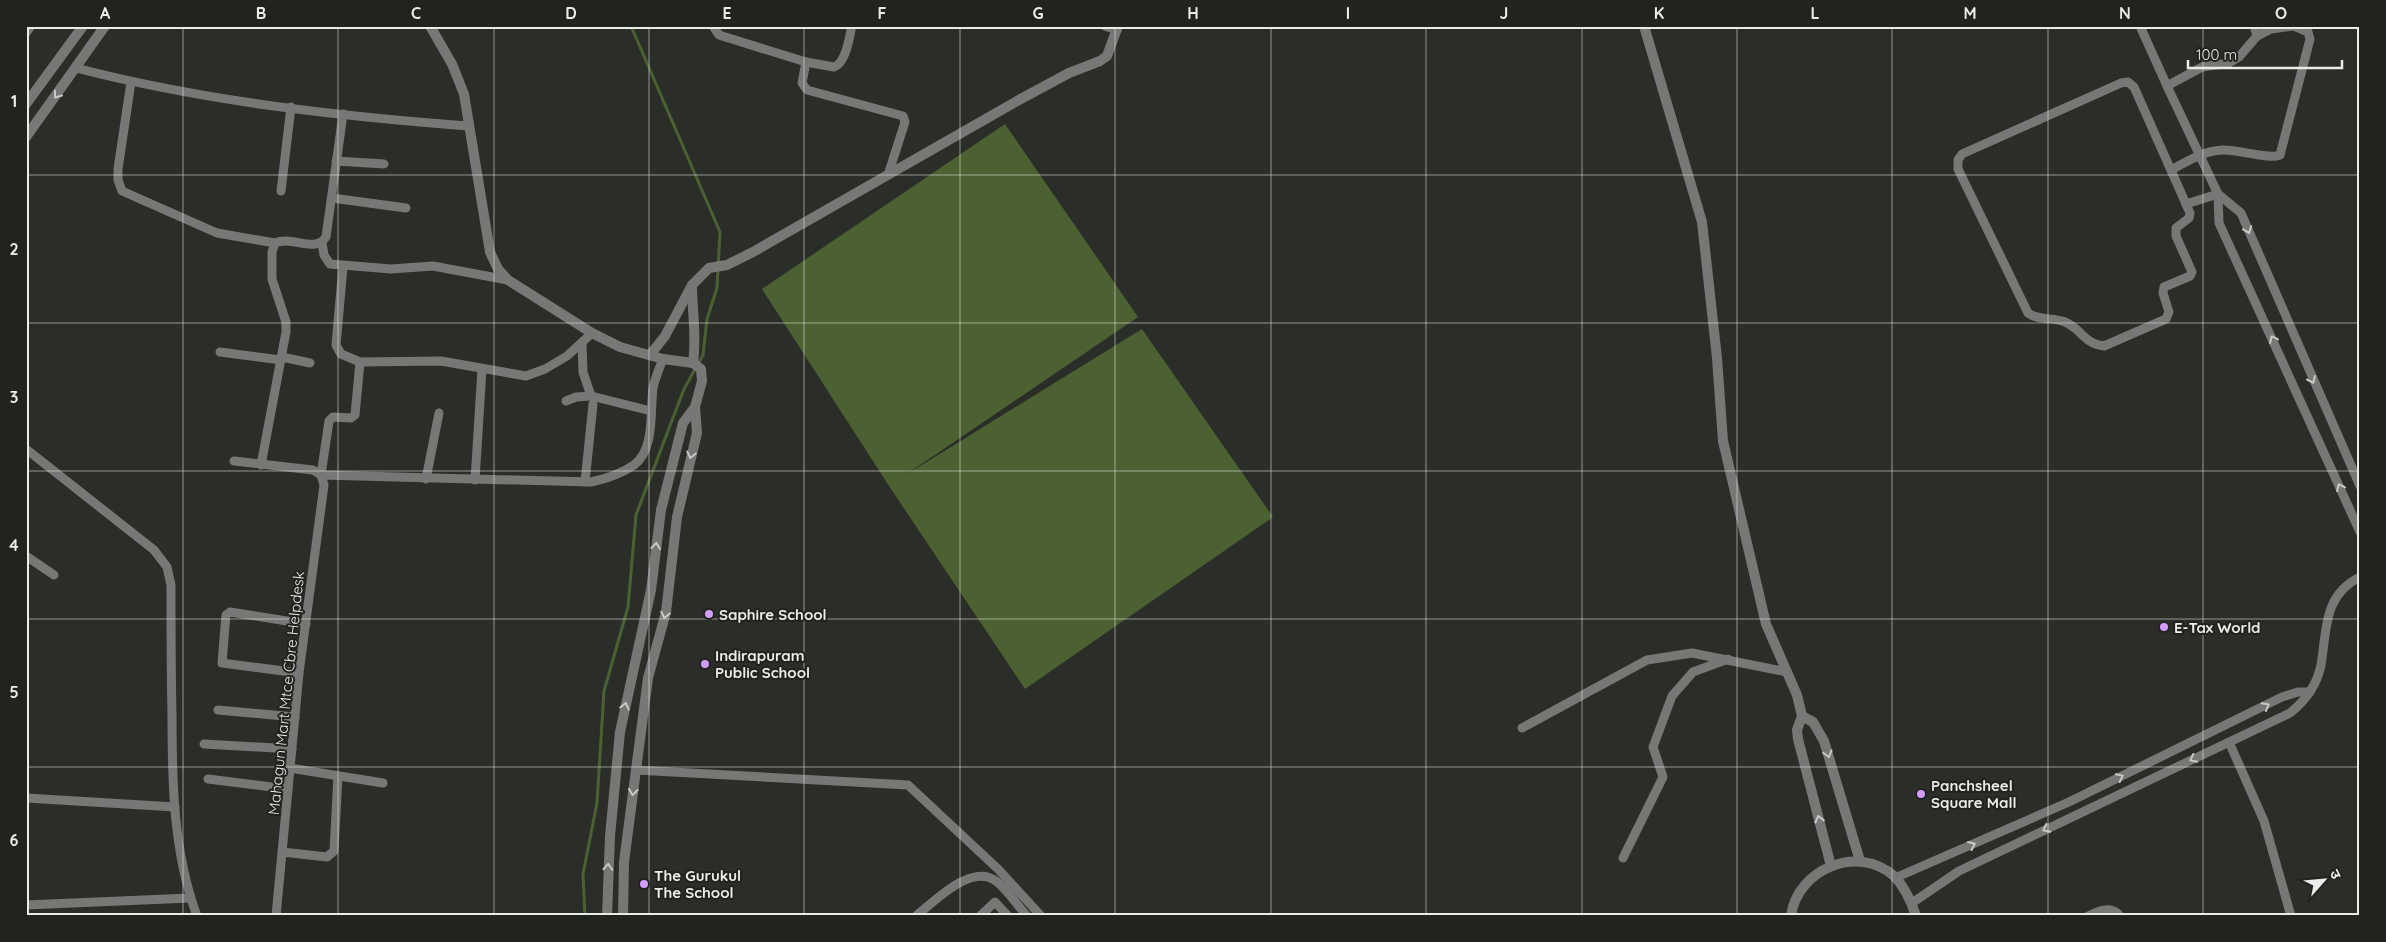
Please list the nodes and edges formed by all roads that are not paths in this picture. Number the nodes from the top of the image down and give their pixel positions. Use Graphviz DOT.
graph roads {
  1 [pos="31,26"];
  2 [pos="83,26"];
  3 [pos="105,26"];
  4 [pos="430,26"];
  5 [pos="713,26"];
  6 [pos="852,26"];
  7 [pos="1105,26"];
  8 [pos="1644,26"];
  9 [pos="2140,26"];
  10 [pos="2254,26"];
  11 [pos="1118,28"];
  12 [pos="26,33"];
  13 [pos="2257,36"];
  14 [pos="806,62"];
  15 [pos="76,68"];
  16 [pos="132,82"];
  17 [pos="2168,86"];
  18 [pos="26,104"];
  19 [pos="290,107"];
  20 [pos="343,114"];
  21 [pos="468,126"];
  22 [pos="26,137"];
  23 [pos="2200,155"];
  24 [pos="336,161"];
  25 [pos="384,164"];
  26 [pos="2171,170"];
  27 [pos="888,175"];
  28 [pos="282,191"];
  29 [pos="2218,194"];
  30 [pos="332,198"];
  31 [pos="2186,204"];
  32 [pos="406,208"];
  33 [pos="275,243"];
  34 [pos="322,243"];
  35 [pos="343,266"];
  36 [pos="508,280"];
  37 [pos="692,285"];
  38 [pos="592,333"];
  39 [pos="582,344"];
  40 [pos="220,352"];
  41 [pos="650,355"];
  42 [pos="281,359"];
  43 [pos="663,359"];
  44 [pos="360,362"];
  45 [pos="310,363"];
  46 [pos="697,366"];
  47 [pos="482,369"];
  48 [pos="592,400"];
  49 [pos="566,401"];
  50 [pos="694,407"];
  51 [pos="651,411"];
  52 [pos="439,413"];
  53 [pos="26,449"];
  54 [pos="234,462"];
  55 [pos="261,465"];
  56 [pos="321,475"];
  57 [pos="426,479"];
  58 [pos="475,480"];
  59 [pos="584,482"];
  60 [pos="2360,486"];
  61 [pos="2360,532"];
  62 [pos="26,556"];
  63 [pos="54,575"];
  64 [pos="2360,577"];
  65 [pos="306,624"];
  66 [pos="1728,659"];
  67 [pos="299,672"];
  68 [pos="1787,672"];
  69 [pos="2310,692"];
  70 [pos="218,710"];
  71 [pos="1802,716"];
  72 [pos="295,717"];
  73 [pos="1522,728"];
  74 [pos="2210,734"];
  75 [pos="2229,742"];
  76 [pos="204,744"];
  77 [pos="2216,748"];
  78 [pos="292,750"];
  79 [pos="290,768"];
  80 [pos="636,770"];
  81 [pos="338,776"];
  82 [pos="208,779"];
  83 [pos="383,783"];
  84 [pos="288,789"];
  85 [pos="26,798"];
  86 [pos="175,807"];
  87 [pos="282,852"];
  88 [pos="1952,854"];
  89 [pos="1623,858"];
  90 [pos="1860,861"];
  91 [pos="1831,866"];
  92 [pos="1959,872"];
  93 [pos="1895,878"];
  94 [pos="190,898"];
  95 [pos="1912,903"];
  96 [pos="26,905"];
  97 [pos="197,916"];
  98 [pos="276,916"];
  99 [pos="607,916"];
  100 [pos="622,916"];
  101 [pos="916,916"];
  102 [pos="980,916"];
  103 [pos="1008,916"];
  104 [pos="1027,916"];
  105 [pos="1041,916"];
  106 [pos="1791,916"];
  107 [pos="1916,916"];
  108 [pos="2088,916"];
  109 [pos="2120,916"];
  110 [pos="2291,916"];
  1 -- 12 [label="street"];
  2 -- 18 [label="street"];
  3 -- 15 [label="street"];
  4 -- 21 [label="street"];
  5 -- 14 [label="street"];
  6 -- 14 [label="street"];
  7 -- 11 [label="street"];
  8 -- 68 [label="street"];
  9 -- 17 [label="street"];
  10 -- 13 [label="street"];
  11 -- 27 [label="street"];
  13 -- 17 [label="street"];
  13 -- 23 [label="street"];
  14 -- 27 [label="street"];
  15 -- 16 [label="street"];
  15 -- 22 [label="street, one-way"];
  16 -- 19 [label="street"];
  16 -- 33 [label="street"];
  17 -- 23 [label="street"];
  19 -- 20 [label="street"];
  19 -- 28 [label="street"];
  20 -- 21 [label="street"];
  20 -- 24 [label="street"];
  21 -- 36 [label="street"];
  23 -- 26 [label="street"];
  23 -- 29 [label="street"];
  24 -- 25 [label="street"];
  24 -- 30 [label="street"];
  26 -- 31 [label="street"];
  26 -- 31 [label="street"];
  27 -- 37 [label="street"];
  29 -- 31 [label="street"];
  29 -- 60 [label="street, one-way"];
  61 -- 29 [label="street, one-way"];
  30 -- 32 [label="street"];
  30 -- 34 [label="street"];
  33 -- 34 [label="street"];
  33 -- 42 [label="street"];
  34 -- 35 [label="street"];
  35 -- 36 [label="street"];
  35 -- 44 [label="street"];
  36 -- 38 [label="street"];
  37 -- 41 [label="street"];
  37 -- 46 [label="street"];
  38 -- 39 [label="street"];
  38 -- 41 [label="street"];
  39 -- 47 [label="street"];
  39 -- 48 [label="street"];
  40 -- 42 [label="street"];
  41 -- 43 [label="street"];
  42 -- 45 [label="street"];
  42 -- 55 [label="street"];
  43 -- 46 [label="street"];
  43 -- 51 [label="street"];
  44 -- 47 [label="street"];
  44 -- 56 [label="street, Mahagun Mart Mtce Cbre Helpdesk"];
  46 -- 50 [label="street"];
  47 -- 58 [label="street"];
  48 -- 49 [label="street"];
  48 -- 51 [label="street"];
  48 -- 59 [label="street"];
  50 -- 80 [label="street, one-way"];
  99 -- 50 [label="street, one-way"];
  51 -- 59 [label="street"];
  52 -- 57 [label="street"];
  53 -- 86 [label="street"];
  54 -- 55 [label="street"];
  55 -- 56 [label="street"];
  56 -- 57 [label="street"];
  56 -- 65 [label="street, Mahagun Mart Mtce Cbre Helpdesk"];
  57 -- 58 [label="street"];
  58 -- 59 [label="street"];
  62 -- 63 [label="street"];
  64 -- 69 [label="street"];
  65 -- 67 [label="street, Mahagun Mart Mtce Cbre Helpdesk"];
  65 -- 67 [label="street"];
  66 -- 68 [label="street"];
  66 -- 73 [label="street"];
  66 -- 89 [label="street"];
  67 -- 72 [label="street, Mahagun Mart Mtce Cbre Helpdesk"];
  68 -- 71 [label="street"];
  74 -- 69 [label="street, one-way"];
  69 -- 75 [label="street"];
  70 -- 72 [label="street"];
  71 -- 90 [label="street, one-way"];
  91 -- 71 [label="street, one-way"];
  72 -- 78 [label="street, Mahagun Mart Mtce Cbre Helpdesk"];
  74 -- 77 [label="street"];
  88 -- 74 [label="street, one-way"];
  75 -- 77 [label="street"];
  75 -- 110 [label="street"];
  76 -- 78 [label="street"];
  77 -- 92 [label="street, one-way"];
  78 -- 79 [label="street, Mahagun Mart Mtce Cbre Helpdesk"];
  79 -- 81 [label="street"];
  79 -- 84 [label="street, Mahagun Mart Mtce Cbre Helpdesk"];
  80 -- 100 [label="street, one-way"];
  80 -- 105 [label="street"];
  81 -- 83 [label="street"];
  81 -- 87 [label="street"];
  82 -- 84 [label="street"];
  84 -- 87 [label="street, Mahagun Mart Mtce Cbre Helpdesk"];
  85 -- 86 [label="street"];
  86 -- 94 [label="street"];
  87 -- 98 [label="street, Mahagun Mart Mtce Cbre Helpdesk"];
  88 -- 92 [label="street"];
  88 -- 93 [label="street"];
  90 -- 91 [label="street"];
  90 -- 93 [label="street"];
  91 -- 106 [label="street"];
  92 -- 95 [label="street"];
  93 -- 95 [label="street"];
  94 -- 96 [label="street"];
  94 -- 97 [label="street"];
  95 -- 107 [label="street"];
  101 -- 104 [label="street"];
  102 -- 103 [label="street"];
  108 -- 109 [label="street"];
}
